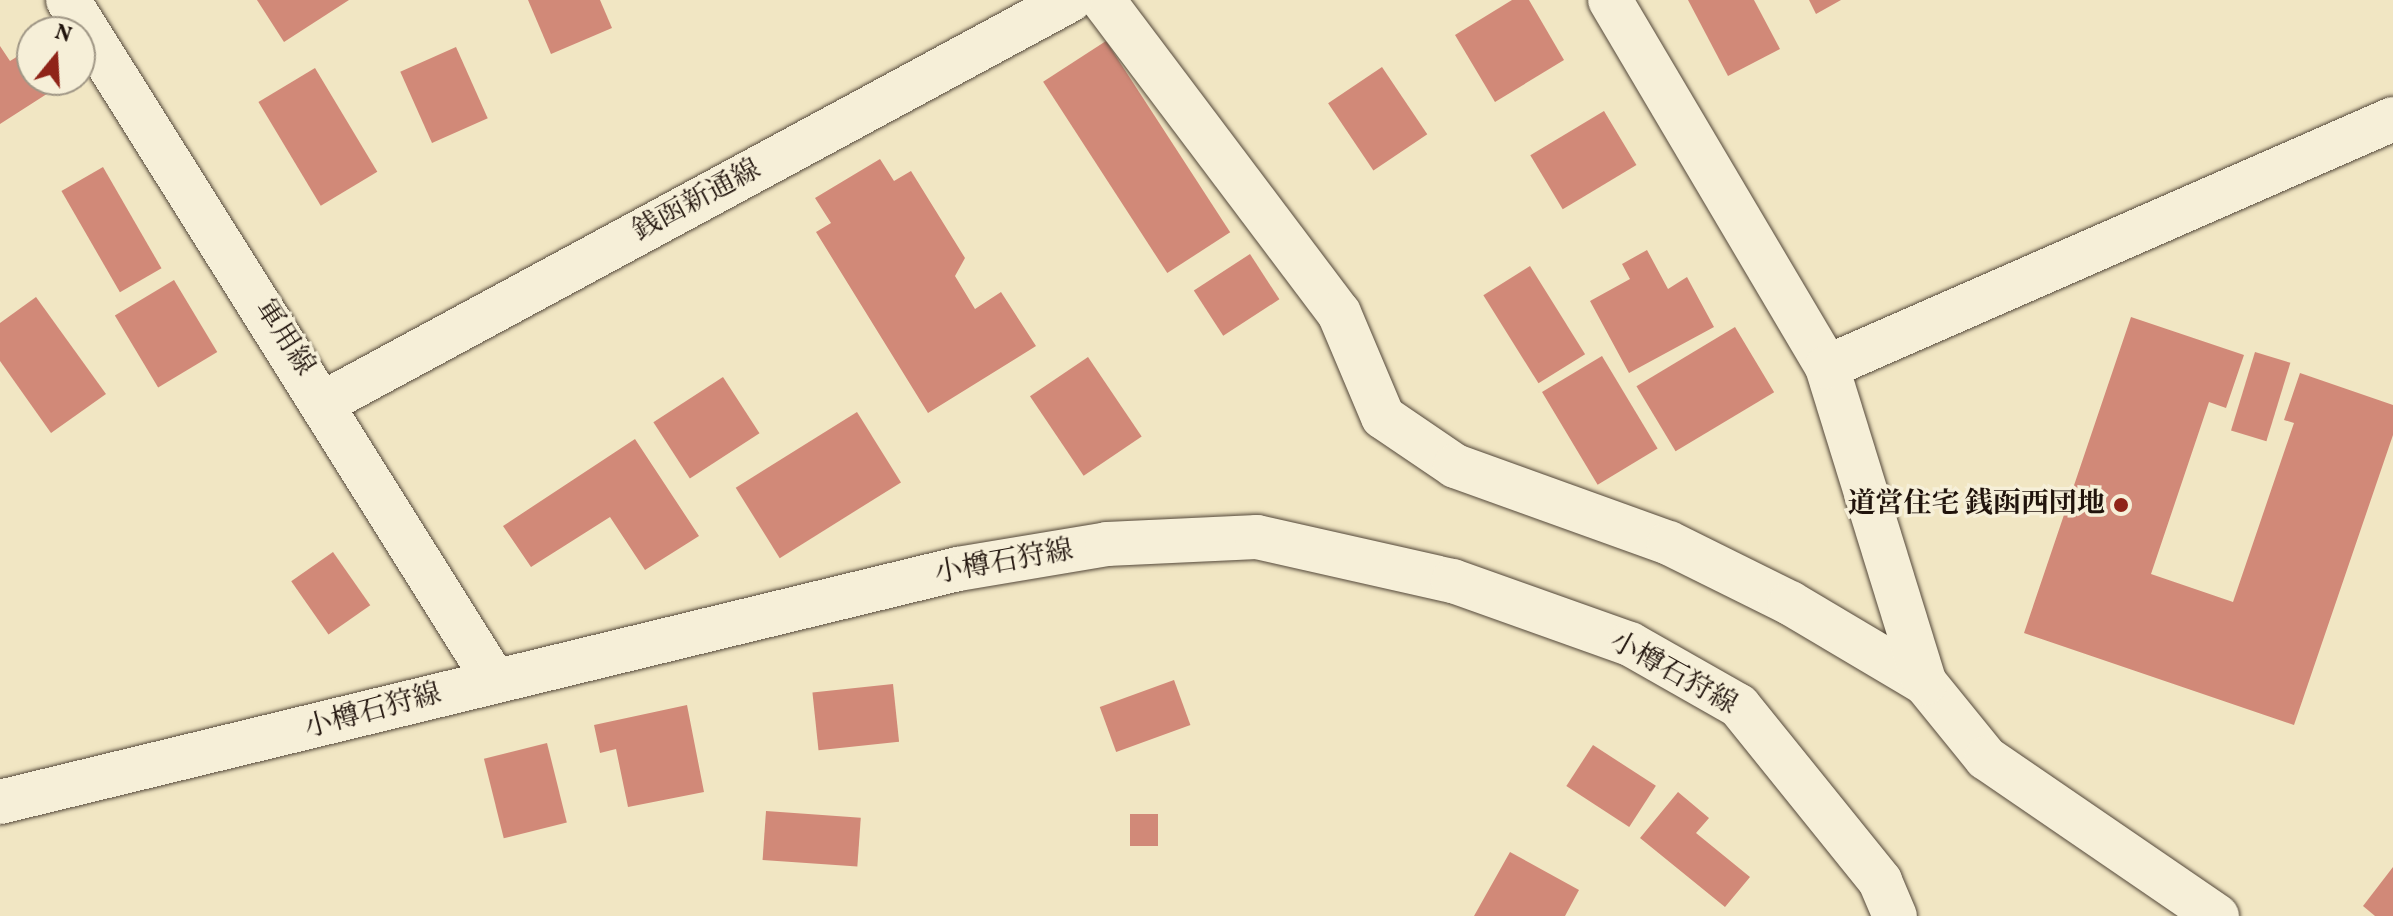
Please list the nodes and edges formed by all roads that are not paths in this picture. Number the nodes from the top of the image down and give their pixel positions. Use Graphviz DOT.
graph roads {
  1 [pos="68,0"];
  2 [pos="1070,0"];
  3 [pos="1103,0"];
  4 [pos="1610,0"];
  5 [pos="2393,119"];
  6 [pos="1827,367"];
  7 [pos="325,402"];
  8 [pos="494,680"];
  9 [pos="1925,683"];
  10 [pos="0,802"];
  11 [pos="1895,916"];
  12 [pos="2217,916"];
  1 -- 7 [label="street, 軍用線"];
  2 -- 7 [label="street, 銭函新通線"];
  3 -- 9 [label="street"];
  4 -- 6 [label="street"];
  5 -- 6 [label="street"];
  6 -- 9 [label="street"];
  7 -- 8 [label="street, 軍用線"];
  8 -- 10 [label="street, 小樽石狩線"];
  8 -- 11 [label="street, 小樽石狩線"];
  9 -- 12 [label="street"];
}
